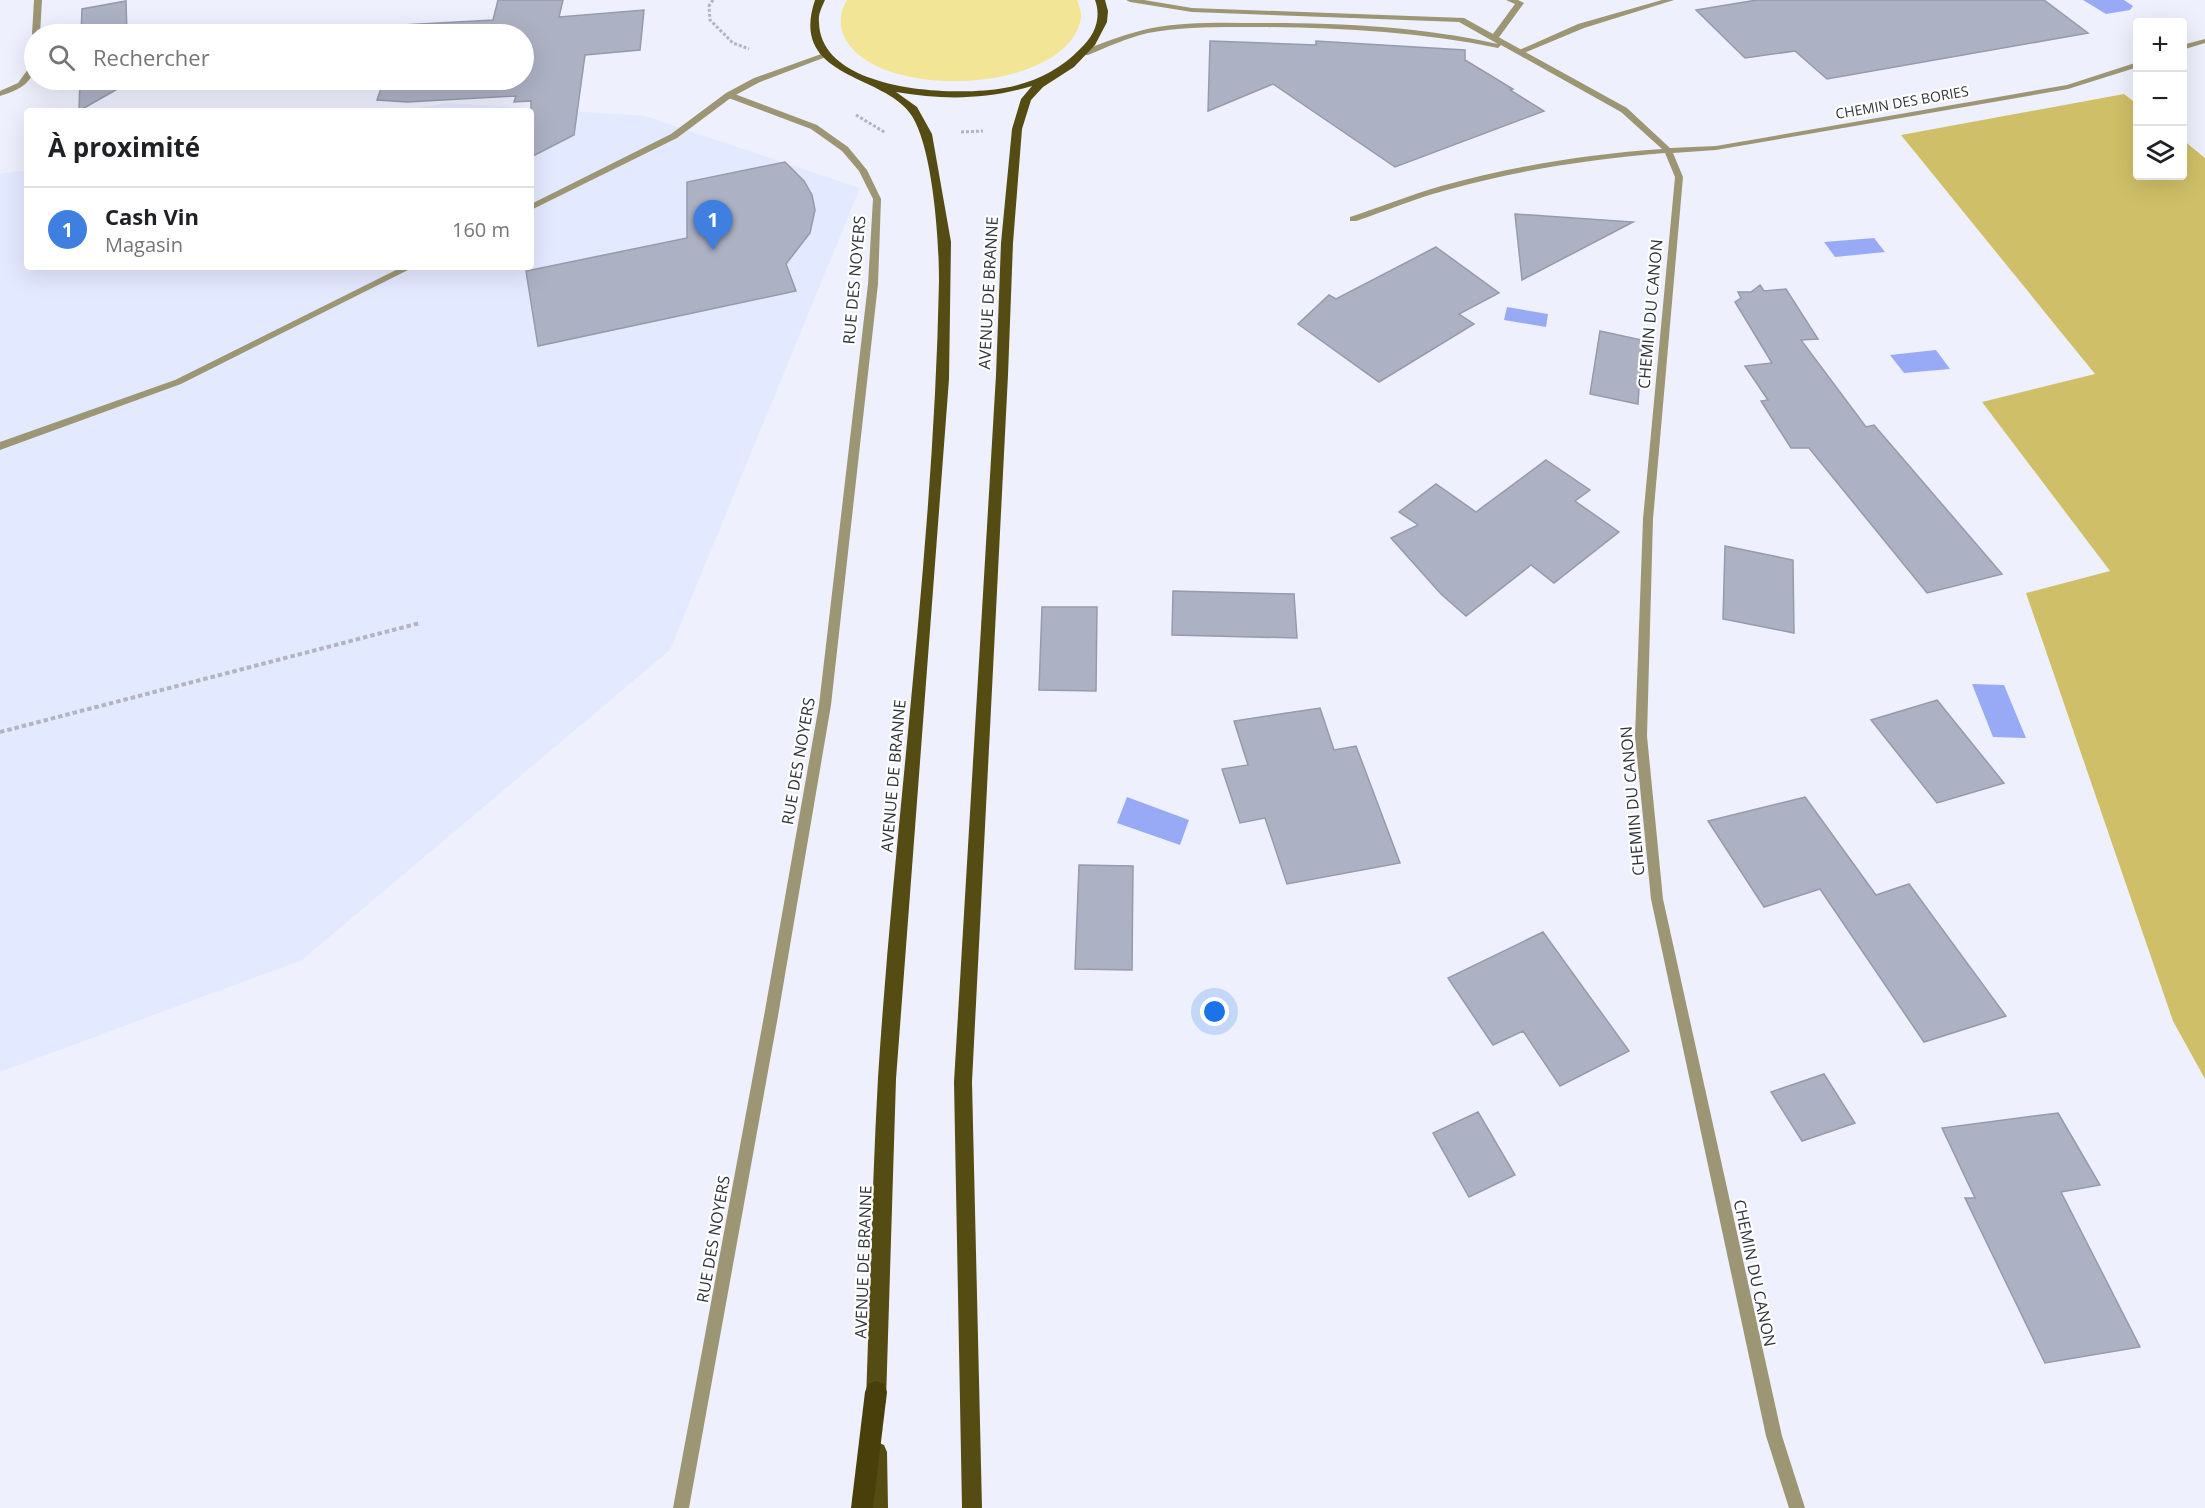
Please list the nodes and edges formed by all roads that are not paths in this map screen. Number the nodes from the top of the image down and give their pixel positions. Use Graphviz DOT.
graph roads {
  1 [pos="38,0"];
  2 [pos="820,0"];
  3 [pos="1100,0"];
  4 [pos="1130,0"];
  5 [pos="1510,0"];
  6 [pos="1670,0"];
  7 [pos="37,24"];
  8 [pos="1494,38"];
  9 [pos="2205,41"];
  10 [pos="2187,46"];
  11 [pos="1521,51"];
  12 [pos="1085,53"];
  13 [pos="827,55"];
  14 [pos="2133,66"];
  15 [pos="1062,70"];
  16 [pos="864,80"];
  17 [pos="24,81"];
  18 [pos="0,94"];
  19 [pos="729,95"];
  20 [pos="1668,149"];
  21 [pos="534,206"];
  22 [pos="1353,219"];
  23 [pos="403,270"];
  24 [pos="0,446"];
  25 [pos="876,1392"];
  26 [pos="681,1508"];
  27 [pos="862,1508"];
  28 [pos="878,1508"];
  29 [pos="972,1508"];
  30 [pos="1797,1508"];
  1 -- 7 [label="street"];
  2 -- 13 [label="main road"];
  3 -- 12 [label="main road"];
  4 -- 8 [label="street"];
  5 -- 8 [label="street"];
  6 -- 11 [label="street"];
  8 -- 11 [label="street"];
  9 -- 10 [label="street"];
  11 -- 12 [label="street"];
  11 -- 20 [label="street, CHEMIN DU CANON"];
  12 -- 15 [label="main road"];
  13 -- 16 [label="main road"];
  13 -- 19 [label="street"];
  14 -- 20 [label="street, CHEMIN DES BORIES"];
  15 -- 16 [label="main road"];
  15 -- 29 [label="main road, AVENUE DE BRANNE"];
  16 -- 25 [label="main road, AVENUE DE BRANNE"];
  17 -- 18 [label="street"];
  19 -- 21 [label="street"];
  19 -- 26 [label="street, RUE DES NOYERS"];
  20 -- 22 [label="street, CHEMIN DES BORIES"];
  20 -- 30 [label="street, CHEMIN DU CANON"];
  23 -- 24 [label="street"];
  25 -- 27 [label="highway"];
  25 -- 28 [label="main road, AVENUE DE BRANNE"];
}
